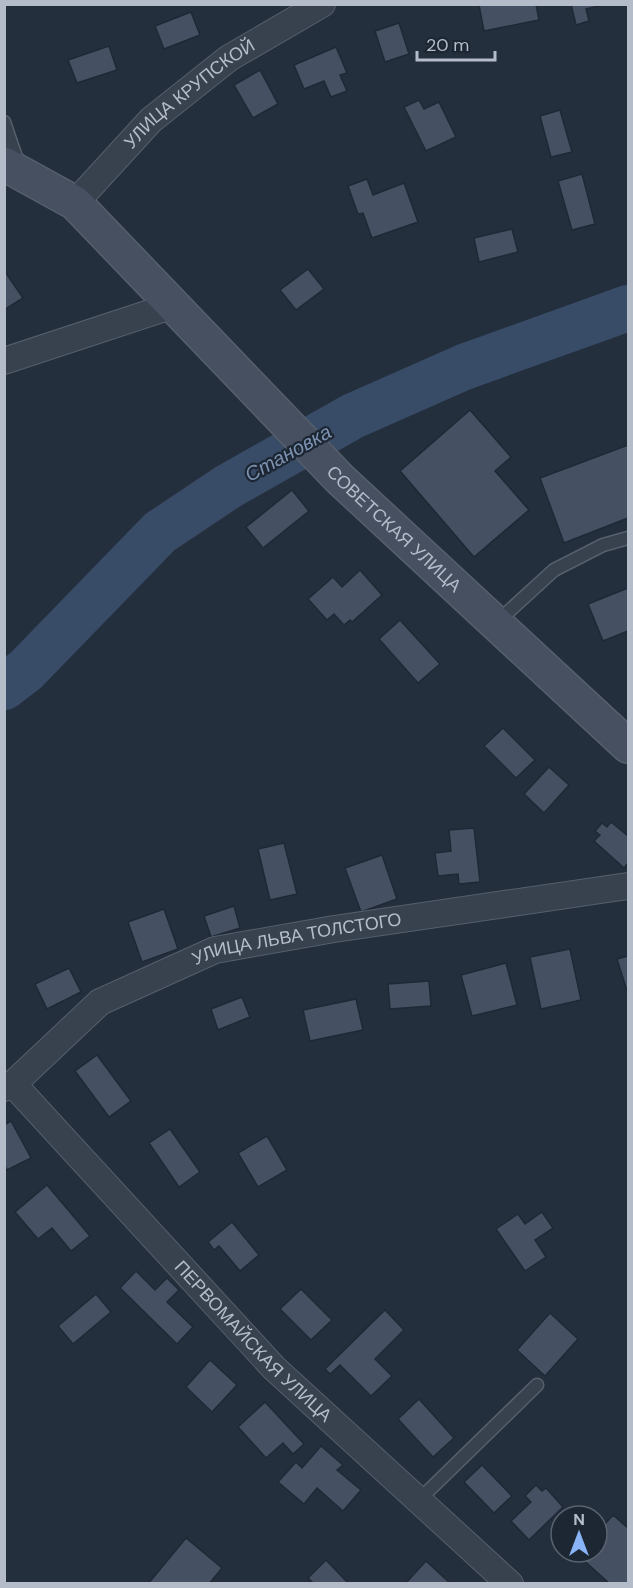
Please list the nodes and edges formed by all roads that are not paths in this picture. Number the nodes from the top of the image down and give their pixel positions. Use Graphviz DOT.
graph roads {
  1 [pos="321,4"];
  2 [pos="4,122"];
  3 [pos="13,168"];
  4 [pos="75,203"];
  5 [pos="174,305"];
  6 [pos="4,362"];
  7 [pos="628,538"];
  8 [pos="495,624"];
  9 [pos="628,746"];
  10 [pos="628,886"];
  11 [pos="9,1086"];
  12 [pos="537,1385"];
  13 [pos="417,1501"];
  14 [pos="510,1584"];
  1 -- 4 [label="street, УЛИЦА КРУПСКОЙ"];
  2 -- 3 [label="lane"];
  3 -- 4 [label="main road, СОВЕТСКАЯ УЛИЦА"];
  4 -- 5 [label="main road, СОВЕТСКАЯ УЛИЦА"];
  5 -- 6 [label="street"];
  5 -- 8 [label="main road, СОВЕТСКАЯ УЛИЦА"];
  7 -- 8 [label="lane"];
  8 -- 9 [label="main road, СОВЕТСКАЯ УЛИЦА"];
  10 -- 11 [label="street, УЛИЦА ЛЬВА ТОЛСТОГО"];
  11 -- 13 [label="street, ПЕРВОМАЙСКАЯ УЛИЦА"];
  12 -- 13 [label="lane"];
  13 -- 14 [label="street, ПЕРВОМАЙСКАЯ УЛИЦА"];
}
